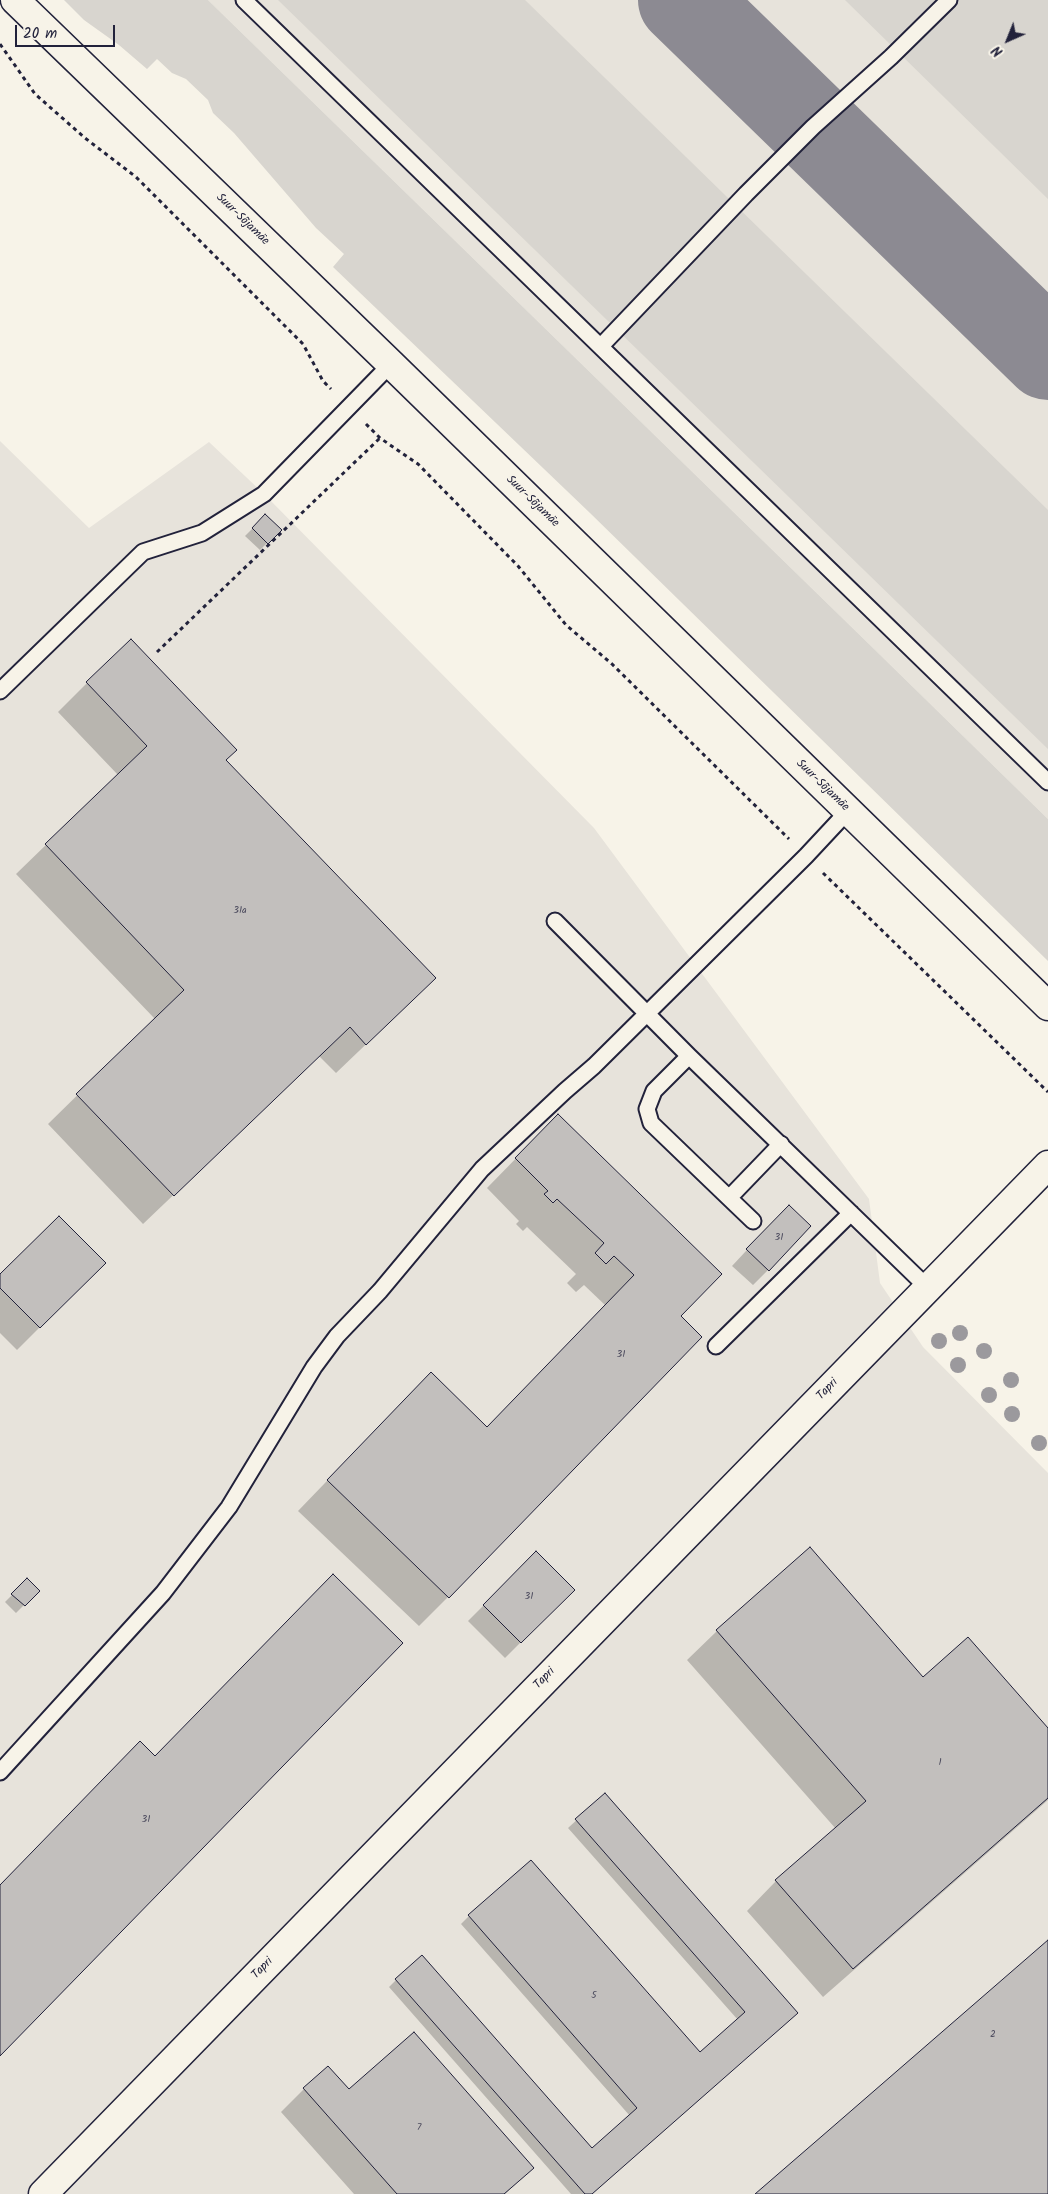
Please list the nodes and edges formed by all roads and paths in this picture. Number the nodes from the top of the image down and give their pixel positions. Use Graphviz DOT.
graph roads {
  1 [pos="15,0"];
  2 [pos="244,0"];
  3 [pos="949,0"];
  4 [pos="0,44"];
  5 [pos="601,346"];
  6 [pos="391,364"];
  7 [pos="348,406"];
  8 [pos="380,438"];
  9 [pos="157,652"];
  10 [pos="0,691"];
  11 [pos="1048,782"];
  12 [pos="848,812"];
  13 [pos="806,856"];
  14 [pos="555,921"];
  15 [pos="1048,1006"];
  16 [pos="648,1014"];
  17 [pos="689,1056"];
  18 [pos="1048,1092"];
  19 [pos="781,1144"];
  20 [pos="1048,1165"];
  21 [pos="729,1198"];
  22 [pos="851,1213"];
  23 [pos="753,1222"];
  24 [pos="928,1288"];
  25 [pos="716,1346"];
  26 [pos="0,1772"];
  27 [pos="43,2194"];
  1 -- 6 [label="main road, Suur-Sõjamäe"];
  2 -- 5 [label="lane"];
  3 -- 5 [label="lane"];
  4 -- 7 [label="path"];
  5 -- 11 [label="lane"];
  6 -- 7 [label="lane"];
  6 -- 12 [label="main road, Suur-Sõjamäe"];
  7 -- 8 [label="path"];
  7 -- 10 [label="lane"];
  8 -- 9 [label="path"];
  8 -- 13 [label="path"];
  12 -- 13 [label="lane"];
  12 -- 15 [label="main road, Suur-Sõjamäe"];
  13 -- 16 [label="lane"];
  13 -- 18 [label="path"];
  14 -- 16 [label="lane"];
  16 -- 17 [label="lane"];
  16 -- 26 [label="lane"];
  17 -- 19 [label="lane"];
  17 -- 21 [label="lane"];
  19 -- 21 [label="lane"];
  19 -- 22 [label="lane"];
  20 -- 24 [label="main road, Tapri"];
  21 -- 23 [label="lane"];
  22 -- 24 [label="lane"];
  22 -- 25 [label="lane"];
  24 -- 27 [label="main road, Tapri"];
}
